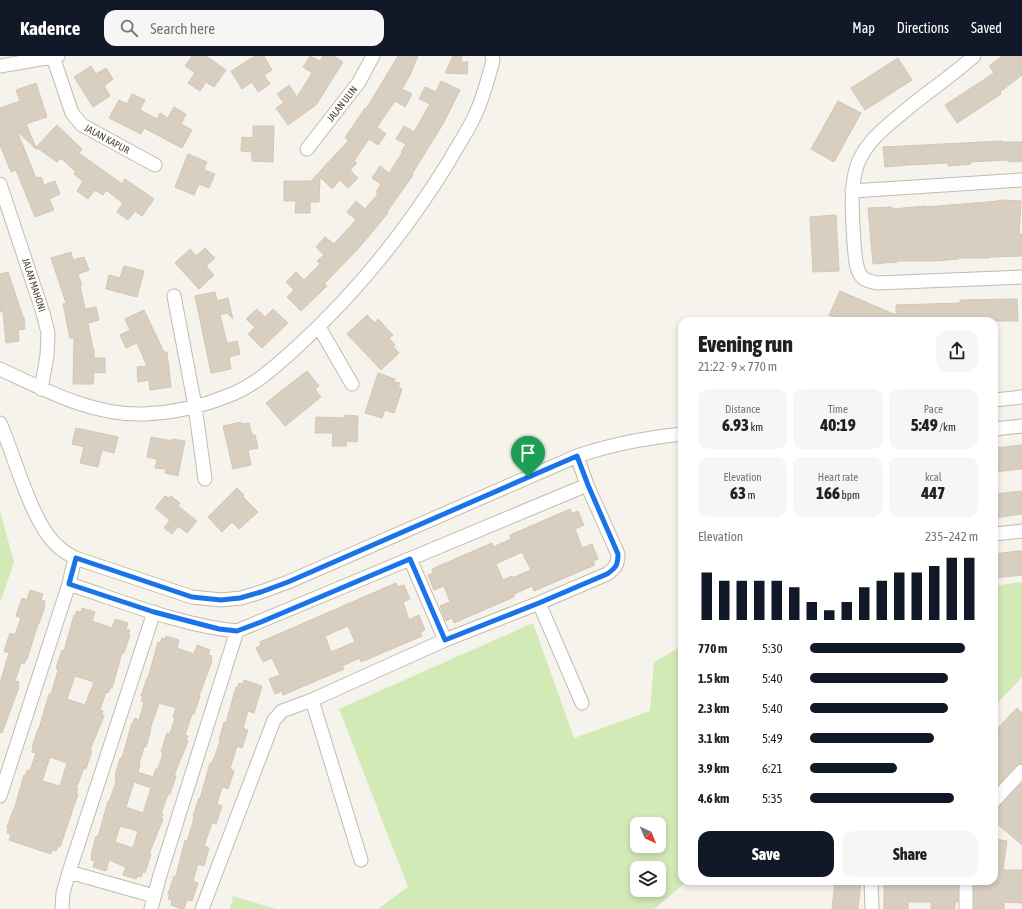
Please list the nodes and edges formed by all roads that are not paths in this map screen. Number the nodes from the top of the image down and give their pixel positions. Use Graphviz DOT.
graph roads {
  1 [pos="373,56"];
  2 [pos="492,56"];
  3 [pos="974,56"];
  4 [pos="56,57"];
  5 [pos="0,66"];
  6 [pos="306,149"];
  7 [pos="155,165"];
  8 [pos="1022,180"];
  9 [pos="0,184"];
  10 [pos="852,191"];
  11 [pos="1022,277"];
  12 [pos="174,296"];
  13 [pos="319,327"];
  14 [pos="0,369"];
  15 [pos="352,384"];
  16 [pos="41,388"];
  17 [pos="1022,397"];
  18 [pos="998,400"];
  19 [pos="195,406"];
  20 [pos="0,423"];
  21 [pos="1022,426"];
  22 [pos="998,429"];
  23 [pos="678,434"];
  24 [pos="577,456"];
  25 [pos="205,478"];
  26 [pos="588,485"];
  27 [pos="1022,531"];
  28 [pos="998,534"];
  29 [pos="76,558"];
  30 [pos="410,559"];
  31 [pos="69,584"];
  32 [pos="539,603"];
  33 [pos="154,612"];
  34 [pos="237,631"];
  35 [pos="445,640"];
  36 [pos="312,700"];
  37 [pos="582,703"];
  38 [pos="1022,771"];
  39 [pos="0,796"];
  40 [pos="998,797"];
  41 [pos="361,860"];
  42 [pos="69,872"];
  43 [pos="871,885"];
  44 [pos="966,885"];
  45 [pos="152,903"];
  46 [pos="62,909"];
  47 [pos="202,909"];
  48 [pos="872,909"];
  49 [pos="966,909"];
  1 -- 6 [label="street, JALAN ULIN"];
  2 -- 13 [label="street"];
  3 -- 10 [label="street"];
  4 -- 5 [label="street"];
  4 -- 7 [label="street, JALAN KAPUR"];
  8 -- 10 [label="street"];
  9 -- 16 [label="street, JALAN MAHONI"];
  10 -- 11 [label="street"];
  12 -- 19 [label="street"];
  13 -- 15 [label="street"];
  13 -- 19 [label="street"];
  14 -- 16 [label="street"];
  16 -- 19 [label="street"];
  17 -- 18 [label="street"];
  19 -- 25 [label="street"];
  20 -- 29 [label="street"];
  21 -- 22 [label="street"];
  23 -- 24 [label="street"];
  24 -- 26 [label="street"];
  24 -- 29 [label="street"];
  26 -- 30 [label="street"];
  26 -- 32 [label="street"];
  27 -- 28 [label="street"];
  29 -- 31 [label="street"];
  30 -- 34 [label="street"];
  30 -- 35 [label="street"];
  31 -- 33 [label="street"];
  31 -- 39 [label="street"];
  32 -- 35 [label="street"];
  32 -- 37 [label="street"];
  33 -- 34 [label="street"];
  33 -- 42 [label="street"];
  34 -- 45 [label="street"];
  35 -- 36 [label="street"];
  36 -- 41 [label="street"];
  36 -- 47 [label="street"];
  38 -- 40 [label="street"];
  42 -- 45 [label="street"];
  42 -- 46 [label="street"];
  43 -- 48 [label="street"];
  44 -- 49 [label="street"];
}
